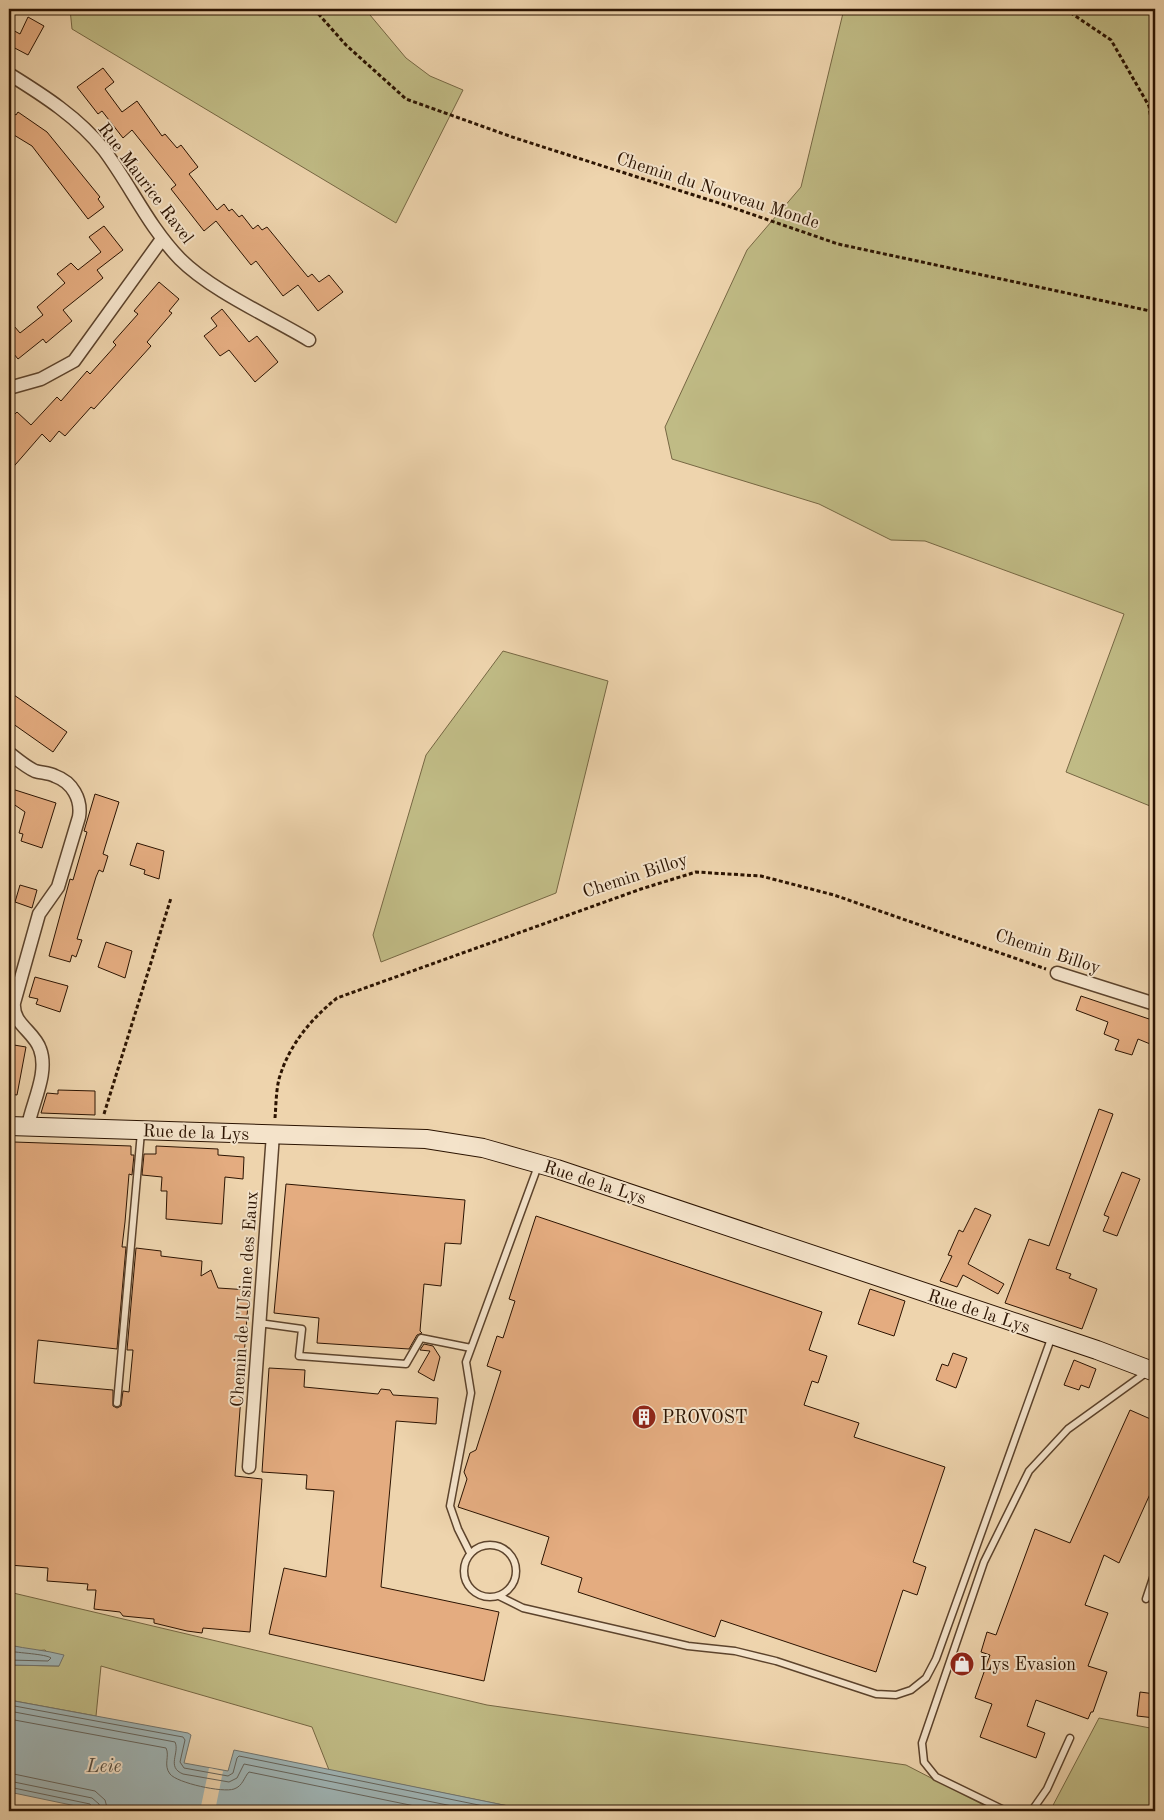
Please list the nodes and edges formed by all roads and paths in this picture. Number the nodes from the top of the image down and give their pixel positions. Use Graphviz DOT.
graph roads {
  1 [pos="314,9"];
  2 [pos="1065,9"];
  3 [pos="9,74"];
  4 [pos="1155,145"];
  5 [pos="162,239"];
  6 [pos="1155,312"];
  7 [pos="309,340"];
  8 [pos="9,388"];
  9 [pos="9,753"];
  10 [pos="172,898"];
  11 [pos="1057,973"];
  12 [pos="1155,1004"];
  13 [pos="9,1126"];
  14 [pos="28,1126"];
  15 [pos="99,1128"];
  16 [pos="141,1130"];
  17 [pos="273,1134"];
  18 [pos="539,1163"];
  19 [pos="259,1323"];
  20 [pos="1052,1335"];
  21 [pos="471,1348"];
  22 [pos="1153,1371"];
  23 [pos="117,1403"];
  24 [pos="249,1467"];
  25 [pos="470,1553"];
  26 [pos="1155,1572"];
  27 [pos="499,1596"];
  28 [pos="1146,1599"];
  29 [pos="1070,1738"];
  30 [pos="1006,1811"];
  31 [pos="1022,1811"];
  1 -- 6 [label="path, Chemin du Nouveau Monde"];
  2 -- 4 [label="path"];
  3 -- 5 [label="street, Rue Maurice Ravel"];
  5 -- 7 [label="street, Rue Maurice Ravel"];
  5 -- 8 [label="street"];
  9 -- 14 [label="street"];
  10 -- 15 [label="path"];
  11 -- 12 [label="street, Chemin Billoy"];
  11 -- 17 [label="path, Chemin Billoy"];
  13 -- 14 [label="main road, Rue de la Lys"];
  14 -- 15 [label="main road, Rue de la Lys"];
  15 -- 16 [label="main road, Rue de la Lys"];
  16 -- 17 [label="main road, Rue de la Lys"];
  16 -- 23 [label="lane"];
  17 -- 18 [label="main road, Rue de la Lys"];
  17 -- 19 [label="street, Chemin de l'Usine des Eaux"];
  18 -- 20 [label="main road, Rue de la Lys"];
  18 -- 21 [label="lane"];
  19 -- 21 [label="lane"];
  19 -- 24 [label="street, Chemin de l'Usine des Eaux"];
  20 -- 22 [label="main road, Rue de la Lys"];
  20 -- 27 [label="lane"];
  21 -- 25 [label="lane"];
  22 -- 30 [label="lane"];
  25 -- 27 [label="lane"];
  25 -- 27 [label="lane"];
  26 -- 28 [label="lane"];
  29 -- 31 [label="lane"];
}
